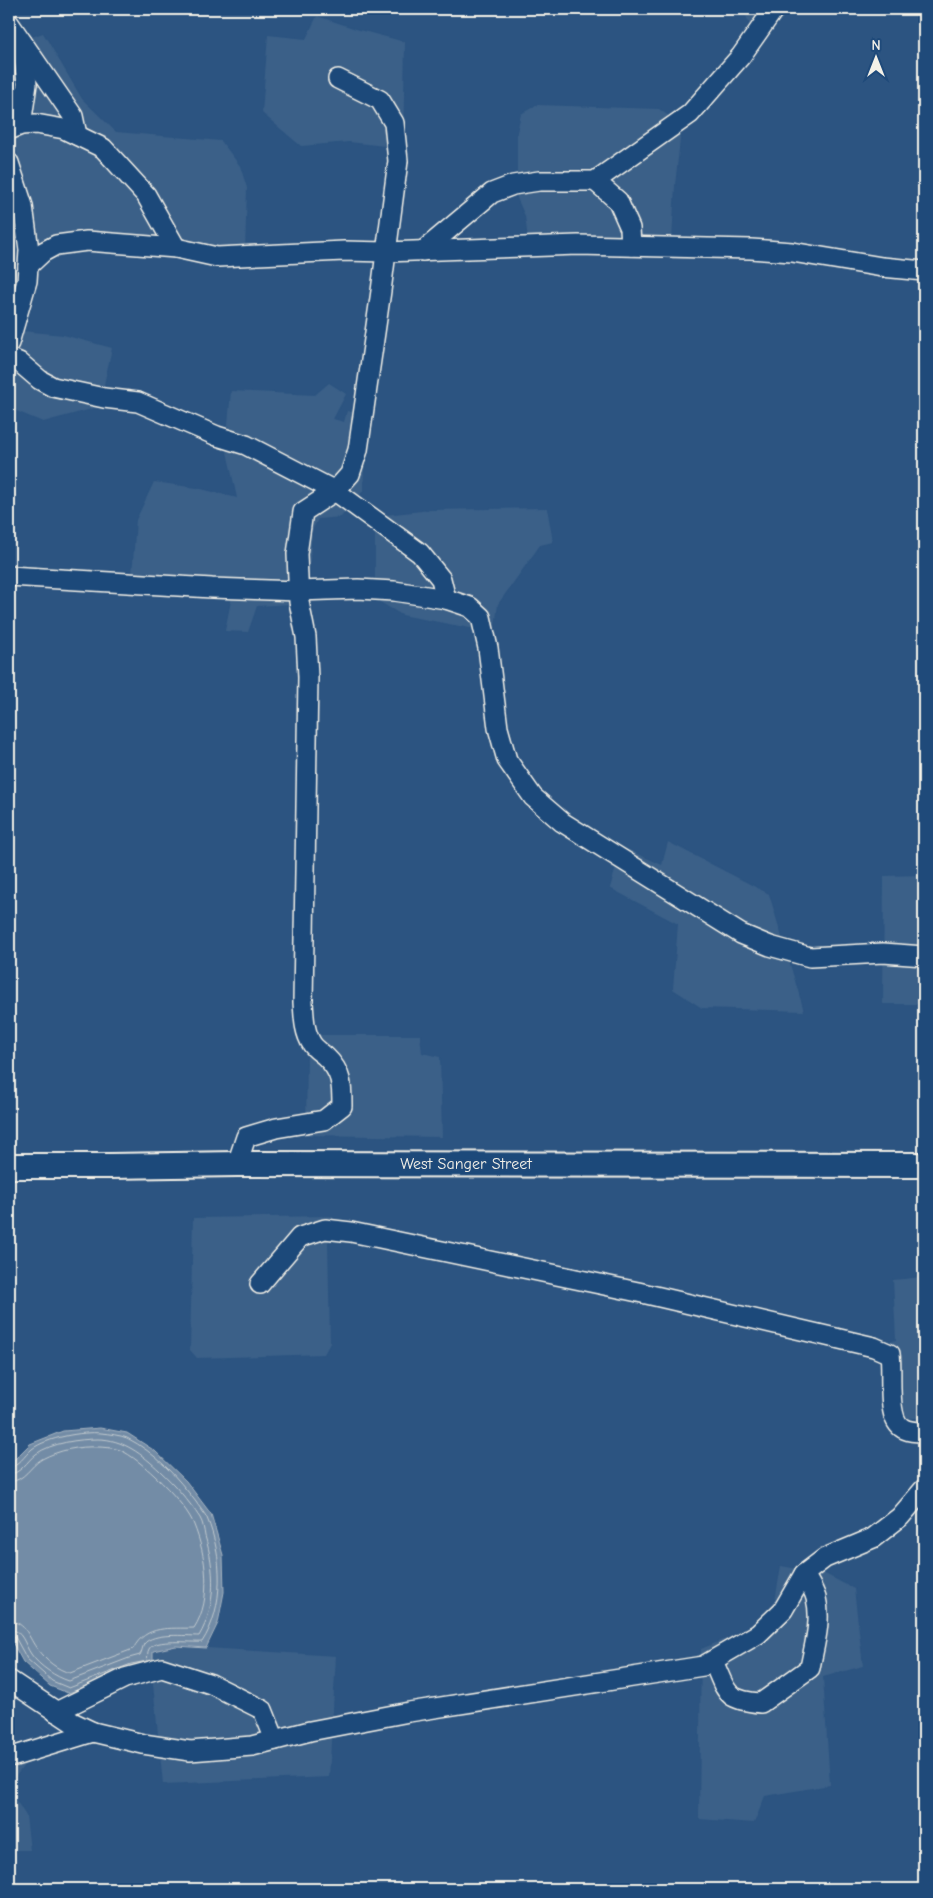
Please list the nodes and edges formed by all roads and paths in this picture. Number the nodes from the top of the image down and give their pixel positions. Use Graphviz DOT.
graph roads {
  1 [pos="774,9"];
  2 [pos="9,23"];
  3 [pos="22,41"];
  4 [pos="338,79"];
  5 [pos="15,128"];
  6 [pos="77,135"];
  7 [pos="9,163"];
  8 [pos="595,181"];
  9 [pos="631,246"];
  10 [pos="176,248"];
  11 [pos="423,251"];
  12 [pos="386,252"];
  13 [pos="28,266"];
  14 [pos="924,270"];
  15 [pos="15,297"];
  16 [pos="9,343"];
  17 [pos="9,358"];
  18 [pos="335,490"];
  19 [pos="9,576"];
  20 [pos="298,591"];
  21 [pos="446,599"];
  22 [pos="924,956"];
  23 [pos="237,1164"];
  24 [pos="9,1166"];
  25 [pos="924,1166"];
  26 [pos="260,1284"];
  27 [pos="924,1432"];
  28 [pos="924,1488"];
  29 [pos="804,1574"];
  30 [pos="713,1661"];
  31 [pos="9,1680"];
  32 [pos="56,1712"];
  33 [pos="93,1732"];
  34 [pos="275,1740"];
  35 [pos="9,1756"];
  1 -- 8 [label="lane"];
  2 -- 3 [label="lane"];
  3 -- 5 [label="lane"];
  3 -- 6 [label="lane"];
  4 -- 12 [label="lane"];
  5 -- 6 [label="lane"];
  6 -- 10 [label="lane"];
  7 -- 13 [label="lane"];
  8 -- 9 [label="lane"];
  8 -- 11 [label="lane"];
  9 -- 11 [label="lane"];
  9 -- 14 [label="lane"];
  10 -- 12 [label="lane"];
  10 -- 13 [label="lane"];
  11 -- 12 [label="lane"];
  12 -- 18 [label="lane"];
  13 -- 15 [label="lane"];
  15 -- 16 [label="lane"];
  17 -- 18 [label="lane"];
  18 -- 20 [label="lane"];
  18 -- 21 [label="lane"];
  19 -- 20 [label="lane"];
  20 -- 21 [label="lane"];
  20 -- 23 [label="lane"];
  21 -- 22 [label="lane"];
  23 -- 24 [label="main road, West Sanger Street"];
  23 -- 25 [label="main road, West Sanger Street"];
  26 -- 27 [label="lane"];
  28 -- 29 [label="lane"];
  29 -- 30 [label="lane"];
  29 -- 30 [label="lane"];
  30 -- 34 [label="lane"];
  31 -- 32 [label="lane"];
  32 -- 33 [label="lane"];
  32 -- 34 [label="lane"];
  33 -- 34 [label="lane"];
  33 -- 35 [label="lane"];
}
